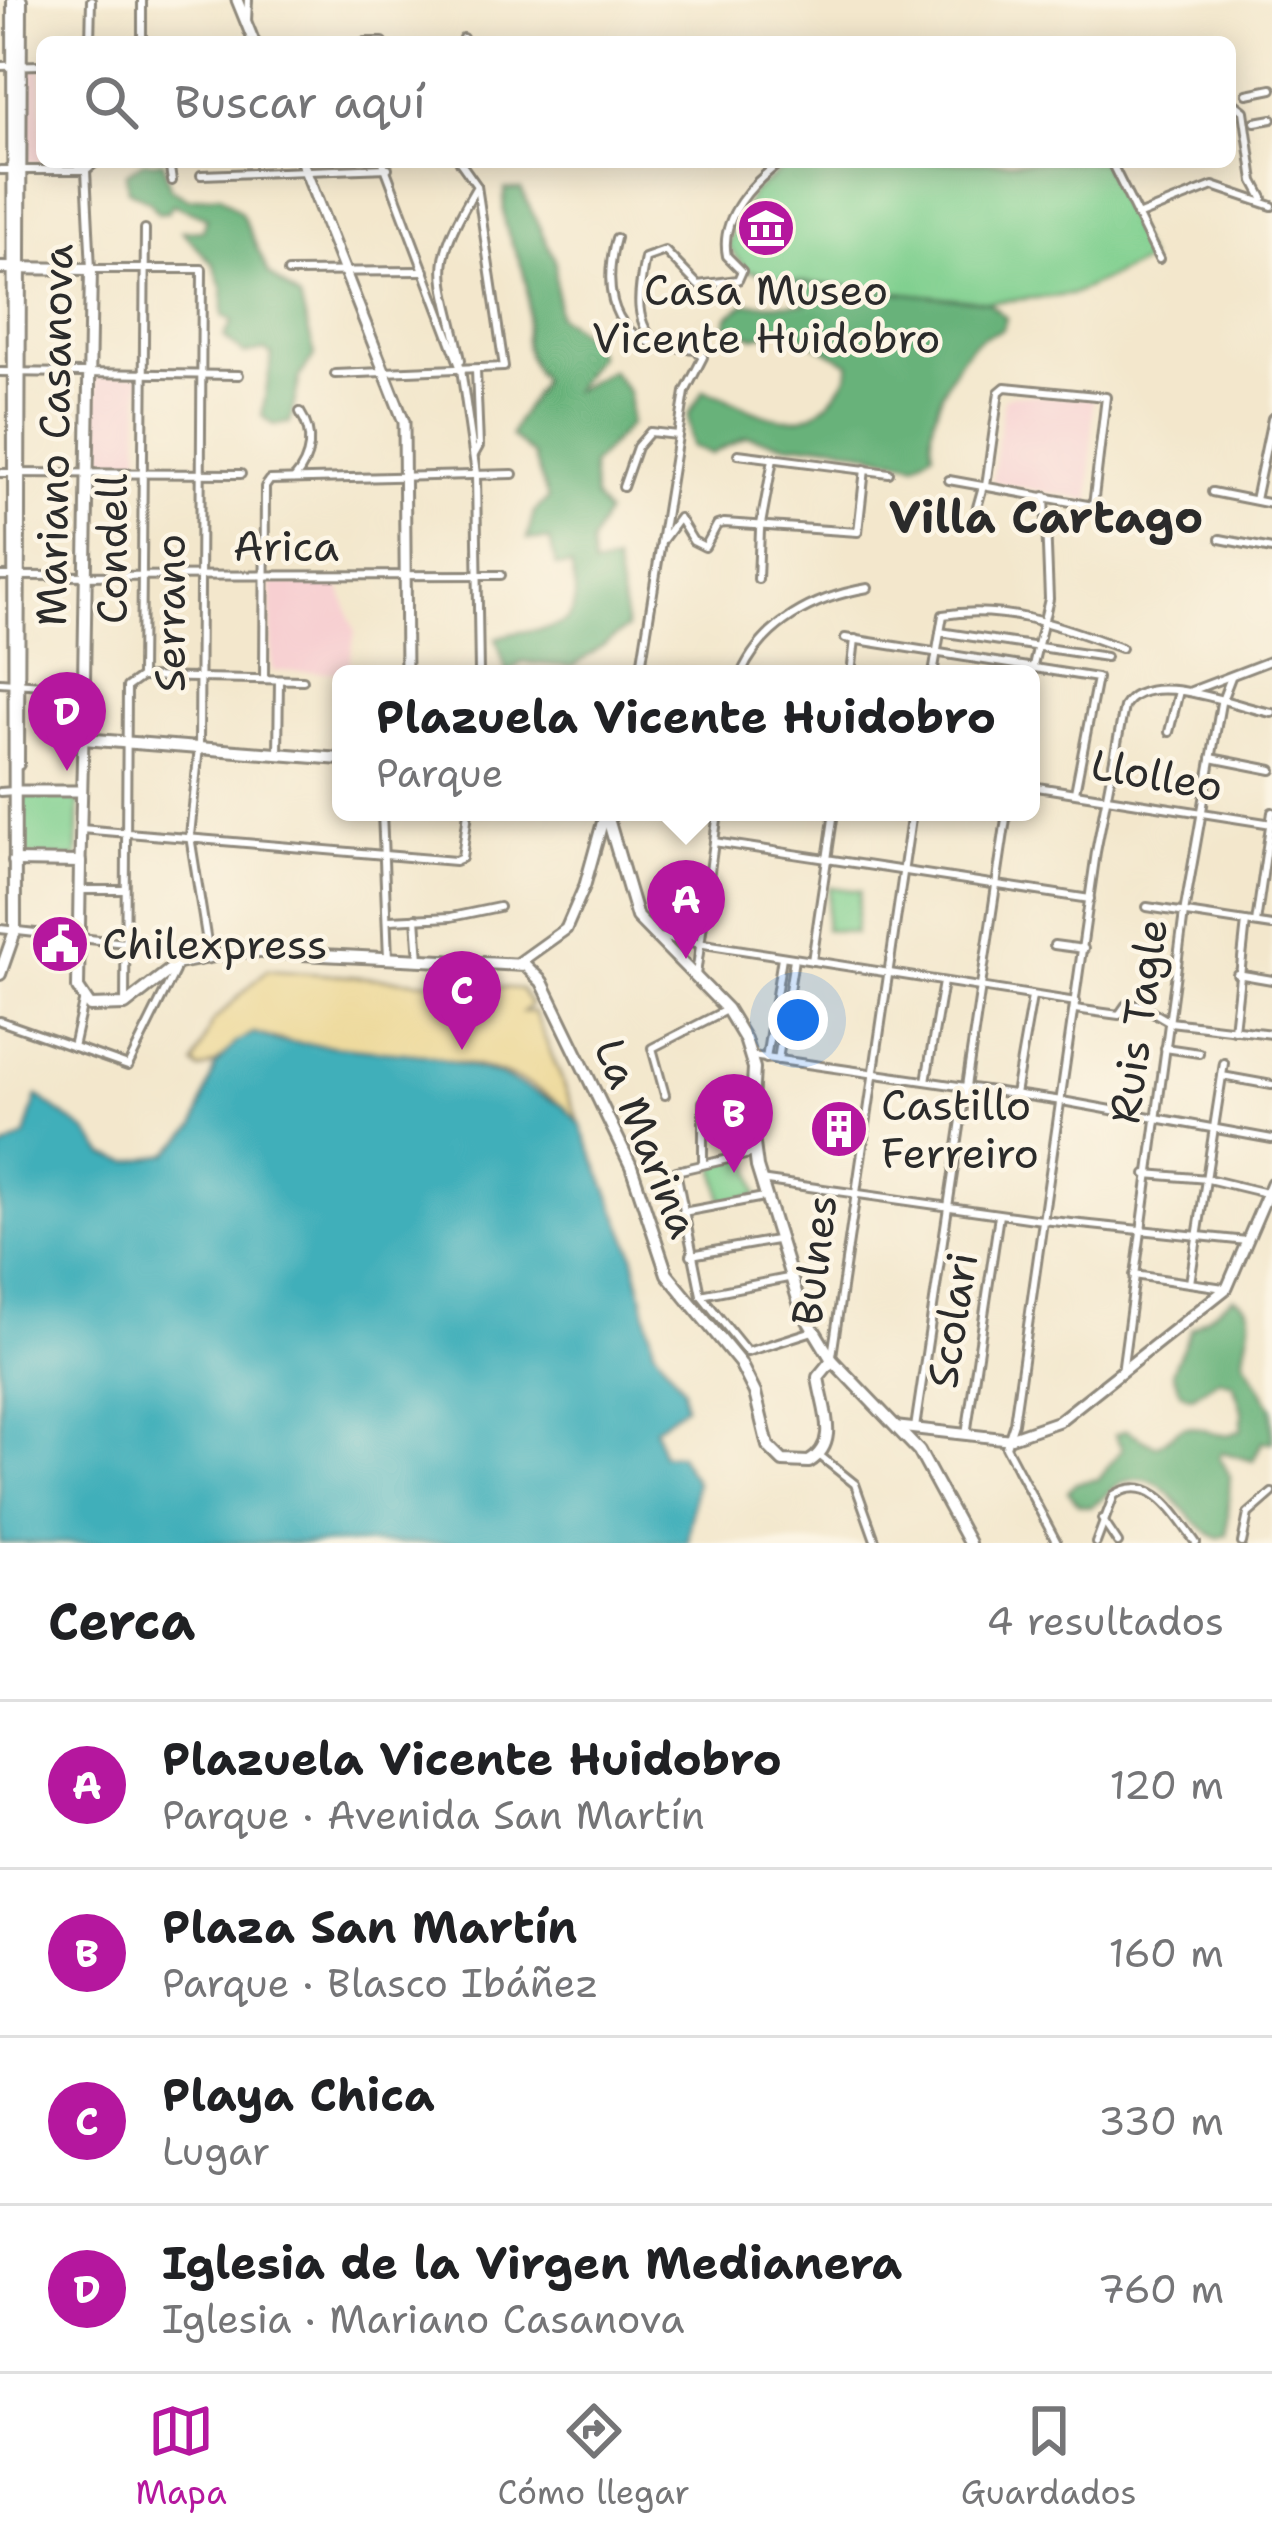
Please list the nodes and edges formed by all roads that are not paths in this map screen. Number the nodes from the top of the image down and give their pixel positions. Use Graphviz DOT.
graph roads {
  1 [pos="17,0"];
  2 [pos="91,0"];
  3 [pos="142,0"];
  4 [pos="237,0"];
  5 [pos="248,0"];
  6 [pos="247,25"];
  7 [pos="91,36"];
  8 [pos="142,36"];
  9 [pos="252,36"];
  10 [pos="11,66"];
  11 [pos="1272,89"];
  12 [pos="1247,94"];
  13 [pos="1236,103"];
  14 [pos="1272,119"];
  15 [pos="1255,122"];
  16 [pos="88,168"];
  17 [pos="170,168"];
  18 [pos="291,168"];
  19 [pos="304,168"];
  20 [pos="387,168"];
  21 [pos="464,168"];
  22 [pos="775,168"];
  23 [pos="1115,168"];
  24 [pos="11,170"];
  25 [pos="86,170"];
  26 [pos="201,175"];
  27 [pos="172,181"];
  28 [pos="477,186"];
  29 [pos="1271,205"];
  30 [pos="1137,216"];
  31 [pos="145,229"];
  32 [pos="616,238"];
  33 [pos="1159,259"];
  34 [pos="11,268"];
  35 [pos="91,268"];
  36 [pos="144,269"];
  37 [pos="425,271"];
  38 [pos="288,272"];
  39 [pos="346,272"];
  40 [pos="656,344"];
  41 [pos="461,369"];
  42 [pos="476,370"];
  43 [pos="11,372"];
  44 [pos="89,372"];
  45 [pos="387,372"];
  46 [pos="144,373"];
  47 [pos="202,374"];
  48 [pos="335,374"];
  49 [pos="239,375"];
  50 [pos="301,412"];
  51 [pos="1272,418"];
  52 [pos="677,435"];
  53 [pos="739,454"];
  54 [pos="473,458"];
  55 [pos="772,458"];
  56 [pos="865,470"];
  57 [pos="11,473"];
  58 [pos="407,473"];
  59 [pos="889,473"];
  60 [pos="88,474"];
  61 [pos="143,474"];
  62 [pos="201,474"];
  63 [pos="241,474"];
  64 [pos="476,474"];
  65 [pos="513,474"];
  66 [pos="294,478"];
  67 [pos="949,480"];
  68 [pos="985,486"];
  69 [pos="623,487"];
  70 [pos="1212,492"];
  71 [pos="1046,496"];
  72 [pos="1255,500"];
  73 [pos="1272,504"];
  74 [pos="972,525"];
  75 [pos="760,530"];
  76 [pos="1220,539"];
  77 [pos="662,541"];
  78 [pos="1272,549"];
  79 [pos="478,575"];
  80 [pos="501,575"];
  81 [pos="11,576"];
  82 [pos="86,576"];
  83 [pos="142,576"];
  84 [pos="200,576"];
  85 [pos="267,576"];
  86 [pos="408,576"];
  87 [pos="758,579"];
  88 [pos="868,588"];
  89 [pos="1045,621"];
  90 [pos="940,632"];
  91 [pos="845,638"];
  92 [pos="856,640"];
  93 [pos="1039,646"];
  94 [pos="1121,648"];
  95 [pos="937,653"];
  96 [pos="1106,657"];
  97 [pos="1272,660"];
  98 [pos="406,665"];
  99 [pos="479,665"];
  100 [pos="641,665"];
  101 [pos="745,665"];
  102 [pos="852,665"];
  103 [pos="935,665"];
  104 [pos="1000,665"];
  105 [pos="1034,665"];
  106 [pos="1040,672"];
  107 [pos="1231,676"];
  108 [pos="141,677"];
  109 [pos="200,678"];
  110 [pos="264,679"];
  111 [pos="280,680"];
  112 [pos="303,680"];
  113 [pos="10,684"];
  114 [pos="84,688"];
  115 [pos="1178,691"];
  116 [pos="1191,691"];
  117 [pos="1221,703"];
  118 [pos="1272,712"];
  119 [pos="1169,732"];
  120 [pos="83,740"];
  121 [pos="125,742"];
  122 [pos="199,747"];
  123 [pos="278,754"];
  124 [pos="1210,758"];
  125 [pos="332,759"];
  126 [pos="1272,770"];
  127 [pos="1040,787"];
  128 [pos="14,790"];
  129 [pos="81,791"];
  130 [pos="0,792"];
  131 [pos="1076,792"];
  132 [pos="1109,801"];
  133 [pos="1272,812"];
  134 [pos="1200,813"];
  135 [pos="381,821"];
  136 [pos="466,821"];
  137 [pos="603,821"];
  138 [pos="609,821"];
  139 [pos="717,821"];
  140 [pos="832,821"];
  141 [pos="910,821"];
  142 [pos="1006,821"];
  143 [pos="1271,824"];
  144 [pos="81,829"];
  145 [pos="124,832"];
  146 [pos="190,836"];
  147 [pos="714,842"];
  148 [pos="384,855"];
  149 [pos="826,859"];
  150 [pos="0,861"];
  151 [pos="14,861"];
  152 [pos="80,862"];
  153 [pos="902,871"];
  154 [pos="997,886"];
  155 [pos="79,890"];
  156 [pos="125,890"];
  157 [pos="1090,899"];
  158 [pos="499,907"];
  159 [pos="1147,907"];
  160 [pos="1184,913"];
  161 [pos="416,918"];
  162 [pos="390,920"];
  163 [pos="1251,923"];
  164 [pos="1272,926"];
  165 [pos="0,928"];
  166 [pos="15,931"];
  167 [pos="651,935"];
  168 [pos="78,939"];
  169 [pos="125,944"];
  170 [pos="699,944"];
  171 [pos="1054,945"];
  172 [pos="1084,949"];
  173 [pos="208,955"];
  174 [pos="782,957"];
  175 [pos="388,958"];
  176 [pos="794,958"];
  177 [pos="418,960"];
  178 [pos="812,961"];
  179 [pos="520,962"];
  180 [pos="179,963"];
  181 [pos="886,973"];
  182 [pos="0,974"];
  183 [pos="1237,974"];
  184 [pos="695,978"];
  185 [pos="1272,980"];
  186 [pos="943,982"];
  187 [pos="981,987"];
  188 [pos="1032,995"];
  189 [pos="83,1002"];
  190 [pos="125,1004"];
  191 [pos="1076,1005"];
  192 [pos="727,1009"];
  193 [pos="0,1021"];
  194 [pos="1170,1022"];
  195 [pos="1234,1030"];
  196 [pos="1272,1034"];
  197 [pos="73,1047"];
  198 [pos="1165,1048"];
  199 [pos="1199,1052"];
  200 [pos="752,1056"];
  201 [pos="766,1059"];
  202 [pos="778,1060"];
  203 [pos="1224,1063"];
  204 [pos="870,1073"];
  205 [pos="1221,1076"];
  206 [pos="926,1081"];
  207 [pos="1272,1085"];
  208 [pos="966,1087"];
  209 [pos="1016,1094"];
  210 [pos="665,1095"];
  211 [pos="1062,1101"];
  212 [pos="703,1102"];
  213 [pos="1154,1116"];
  214 [pos="1215,1128"];
  215 [pos="1272,1138"];
  216 [pos="754,1153"];
  217 [pos="703,1162"];
  218 [pos="1147,1174"];
  219 [pos="1208,1179"];
  220 [pos="760,1180"];
  221 [pos="1271,1188"];
  222 [pos="852,1194"];
  223 [pos="764,1198"];
  224 [pos="948,1208"];
  225 [pos="683,1212"];
  226 [pos="999,1214"];
  227 [pos="1042,1220"];
  228 [pos="1139,1229"];
  229 [pos="1197,1234"];
  230 [pos="776,1240"];
  231 [pos="1250,1242"];
  232 [pos="691,1255"];
  233 [pos="1133,1275"];
  234 [pos="788,1278"];
  235 [pos="1190,1283"];
  236 [pos="1227,1288"];
  237 [pos="701,1295"];
  238 [pos="813,1331"];
  239 [pos="832,1360"];
  240 [pos="1121,1377"];
  241 [pos="898,1427"];
  242 [pos="915,1428"];
  243 [pos="966,1435"];
  244 [pos="1007,1438"];
  245 [pos="818,1455"];
  246 [pos="1272,1493"];
  247 [pos="1102,1519"];
  248 [pos="877,1543"];
  249 [pos="969,1543"];
  250 [pos="1058,1543"];
  251 [pos="1096,1543"];
  252 [pos="1118,1543"];
  253 [pos="1196,1543"];
  254 [pos="1242,1543"];
  1 -- 10 [label="main road"];
  2 -- 7 [label="street"];
  3 -- 8 [label="street"];
  4 -- 6 [label="street"];
  5 -- 6 [label="street"];
  6 -- 9 [label="street"];
  10 -- 24 [label="main road"];
  11 -- 12 [label="street"];
  13 -- 29 [label="street"];
  14 -- 15 [label="street"];
  16 -- 25 [label="street"];
  17 -- 27 [label="street"];
  18 -- 26 [label="street"];
  19 -- 39 [label="street"];
  20 -- 37 [label="street"];
  21 -- 28 [label="street"];
  22 -- 40 [label="street"];
  23 -- 30 [label="street"];
  24 -- 25 [label="street"];
  24 -- 34 [label="main road"];
  25 -- 35 [label="street, Mariano Casanova"];
  28 -- 41 [label="street"];
  28 -- 42 [label="street"];
  29 -- 30 [label="street"];
  30 -- 33 [label="street"];
  31 -- 36 [label="street, Condell"];
  32 -- 40 [label="street"];
  34 -- 35 [label="main road"];
  34 -- 43 [label="main road"];
  35 -- 36 [label="street"];
  35 -- 44 [label="main road, Mariano Casanova"];
  36 -- 46 [label="street, Condell"];
  36 -- 47 [label="street, Serrano"];
  37 -- 39 [label="street"];
  37 -- 41 [label="street"];
  38 -- 39 [label="street"];
  39 -- 45 [label="street"];
  40 -- 52 [label="street"];
  41 -- 42 [label="street"];
  41 -- 45 [label="street"];
  41 -- 54 [label="street"];
  42 -- 54 [label="street"];
  43 -- 44 [label="street"];
  43 -- 57 [label="main road"];
  44 -- 46 [label="street"];
  44 -- 60 [label="main road, Mariano Casanova"];
  45 -- 48 [label="street"];
  45 -- 58 [label="street"];
  46 -- 47 [label="street"];
  46 -- 61 [label="street, Condell"];
  47 -- 49 [label="street"];
  47 -- 62 [label="street, Serrano"];
  50 -- 66 [label="street"];
  51 -- 72 [label="street"];
  52 -- 69 [label="street"];
  52 -- 77 [label="street"];
  53 -- 55 [label="street"];
  54 -- 64 [label="street"];
  55 -- 56 [label="street"];
  55 -- 75 [label="street"];
  56 -- 59 [label="street"];
  56 -- 75 [label="street"];
  57 -- 60 [label="street"];
  57 -- 81 [label="main road"];
  58 -- 64 [label="street"];
  58 -- 66 [label="street"];
  58 -- 86 [label="street"];
  60 -- 61 [label="street"];
  60 -- 82 [label="main road, Mariano Casanova"];
  61 -- 62 [label="street"];
  61 -- 83 [label="street, Condell"];
  62 -- 63 [label="street"];
  62 -- 84 [label="street, Serrano"];
  64 -- 65 [label="street"];
  64 -- 79 [label="street"];
  66 -- 85 [label="street"];
  67 -- 68 [label="street"];
  68 -- 71 [label="street"];
  68 -- 71 [label="street"];
  68 -- 74 [label="street"];
  70 -- 72 [label="street"];
  71 -- 89 [label="street"];
  72 -- 73 [label="street"];
  75 -- 77 [label="street"];
  75 -- 87 [label="street"];
  76 -- 78 [label="street"];
  77 -- 100 [label="street"];
  79 -- 80 [label="street, Arica"];
  79 -- 86 [label="street, Arica"];
  79 -- 99 [label="street"];
  81 -- 82 [label="street, Arica"];
  81 -- 113 [label="main road"];
  82 -- 83 [label="street, Arica"];
  82 -- 114 [label="main road, Mariano Casanova"];
  83 -- 84 [label="street, Arica"];
  83 -- 108 [label="street, Condell"];
  84 -- 85 [label="street, Arica"];
  84 -- 109 [label="street, Serrano"];
  85 -- 86 [label="street, Arica"];
  85 -- 110 [label="street"];
  86 -- 98 [label="street"];
  88 -- 101 [label="street"];
  89 -- 90 [label="street"];
  89 -- 93 [label="street"];
  89 -- 94 [label="street"];
  90 -- 93 [label="street"];
  90 -- 95 [label="street"];
  91 -- 92 [label="street"];
  92 -- 95 [label="street"];
  92 -- 102 [label="street"];
  93 -- 96 [label="street"];
  93 -- 105 [label="street"];
  95 -- 103 [label="street"];
  95 -- 104 [label="street"];
  97 -- 107 [label="street"];
  106 -- 131 [label="street"];
  107 -- 116 [label="street"];
  107 -- 117 [label="street, Ruis Tagle"];
  108 -- 109 [label="street"];
  108 -- 121 [label="street, Condell"];
  109 -- 110 [label="street"];
  109 -- 122 [label="street, Serrano"];
  110 -- 111 [label="street"];
  111 -- 112 [label="street"];
  111 -- 123 [label="street"];
  113 -- 114 [label="street"];
  113 -- 128 [label="main road"];
  114 -- 120 [label="main road, Mariano Casanova"];
  115 -- 116 [label="street"];
  115 -- 119 [label="street"];
  115 -- 132 [label="street"];
  116 -- 117 [label="street"];
  117 -- 118 [label="street"];
  117 -- 124 [label="street, Ruis Tagle"];
  120 -- 121 [label="main road"];
  120 -- 129 [label="street, Mariano Casanova"];
  121 -- 122 [label="main road"];
  121 -- 145 [label="street, Condell"];
  122 -- 123 [label="main road"];
  122 -- 146 [label="street, Serrano"];
  123 -- 125 [label="main road"];
  124 -- 126 [label="street"];
  124 -- 134 [label="street, Ruis Tagle"];
  127 -- 131 [label="street, Llolleo"];
  128 -- 129 [label="street"];
  128 -- 130 [label="street"];
  128 -- 151 [label="main road"];
  129 -- 144 [label="street, Mariano Casanova"];
  131 -- 132 [label="street, Llolleo"];
  132 -- 134 [label="street, Llolleo"];
  132 -- 157 [label="street"];
  133 -- 143 [label="street"];
  134 -- 143 [label="street, Llolleo"];
  134 -- 160 [label="street, Ruis Tagle"];
  135 -- 148 [label="street"];
  136 -- 148 [label="street"];
  137 -- 179 [label="street"];
  138 -- 167 [label="main road"];
  139 -- 147 [label="street"];
  140 -- 149 [label="street"];
  141 -- 153 [label="street, Bulnes"];
  142 -- 154 [label="street"];
  143 -- 163 [label="street"];
  144 -- 145 [label="street"];
  144 -- 152 [label="street, Mariano Casanova"];
  145 -- 146 [label="street"];
  145 -- 156 [label="street, Condell"];
  146 -- 148 [label="street"];
  146 -- 173 [label="street, Serrano"];
  147 -- 149 [label="street"];
  147 -- 170 [label="street"];
  148 -- 162 [label="street"];
  149 -- 153 [label="street"];
  149 -- 178 [label="street"];
  150 -- 151 [label="street"];
  151 -- 152 [label="main road"];
  151 -- 166 [label="main road"];
  152 -- 155 [label="main road, Mariano Casanova"];
  153 -- 154 [label="street"];
  153 -- 181 [label="street, Bulnes"];
  154 -- 157 [label="street"];
  154 -- 187 [label="street"];
  155 -- 156 [label="street"];
  155 -- 168 [label="main road, Mariano Casanova"];
  156 -- 169 [label="street, Condell"];
  157 -- 172 [label="street"];
  158 -- 161 [label="street"];
  159 -- 160 [label="street"];
  160 -- 163 [label="street"];
  160 -- 194 [label="street, Ruis Tagle"];
  161 -- 162 [label="street"];
  161 -- 177 [label="street"];
  162 -- 175 [label="street"];
  163 -- 164 [label="street"];
  163 -- 183 [label="street"];
  165 -- 166 [label="street"];
  166 -- 168 [label="street"];
  166 -- 182 [label="main road"];
  167 -- 170 [label="street"];
  167 -- 184 [label="main road"];
  168 -- 169 [label="street"];
  168 -- 189 [label="main road, Mariano Casanova"];
  169 -- 190 [label="street, Condell"];
  170 -- 174 [label="street"];
  170 -- 184 [label="street"];
  171 -- 172 [label="street"];
  172 -- 191 [label="street"];
  173 -- 175 [label="main road"];
  173 -- 180 [label="main road"];
  174 -- 176 [label="street"];
  174 -- 201 [label="street"];
  175 -- 177 [label="main road"];
  176 -- 178 [label="street"];
  176 -- 202 [label="street"];
  177 -- 179 [label="main road"];
  178 -- 181 [label="street"];
  179 -- 245 [label="main road, La Marina"];
  180 -- 190 [label="main road"];
  180 -- 197 [label="street"];
  181 -- 186 [label="street"];
  181 -- 204 [label="street, Bulnes"];
  183 -- 185 [label="street"];
  183 -- 195 [label="street"];
  184 -- 192 [label="main road"];
  186 -- 187 [label="street"];
  186 -- 206 [label="street"];
  187 -- 188 [label="street"];
  187 -- 208 [label="street"];
  188 -- 191 [label="street"];
  188 -- 209 [label="street"];
  189 -- 190 [label="main road"];
  189 -- 197 [label="street"];
  191 -- 194 [label="street"];
  191 -- 211 [label="street"];
  192 -- 200 [label="main road"];
  192 -- 210 [label="street"];
  193 -- 197 [label="street"];
  194 -- 195 [label="street"];
  194 -- 198 [label="street, Ruis Tagle"];
  195 -- 196 [label="street"];
  198 -- 199 [label="street"];
  198 -- 213 [label="street, Ruis Tagle"];
  200 -- 201 [label="street"];
  200 -- 216 [label="main road"];
  201 -- 202 [label="street"];
  202 -- 204 [label="street"];
  203 -- 205 [label="street"];
  204 -- 206 [label="street"];
  204 -- 222 [label="street, Bulnes"];
  205 -- 207 [label="street"];
  205 -- 214 [label="street"];
  206 -- 208 [label="street"];
  208 -- 209 [label="street"];
  208 -- 224 [label="street"];
  209 -- 211 [label="street"];
  211 -- 213 [label="street"];
  211 -- 227 [label="street"];
  212 -- 217 [label="street"];
  213 -- 214 [label="street"];
  213 -- 218 [label="street, Ruis Tagle"];
  214 -- 215 [label="street"];
  214 -- 219 [label="street"];
  216 -- 217 [label="street"];
  216 -- 220 [label="main road"];
  217 -- 225 [label="street"];
  218 -- 219 [label="street"];
  218 -- 228 [label="street, Ruis Tagle"];
  219 -- 221 [label="street"];
  219 -- 229 [label="street"];
  220 -- 222 [label="street"];
  220 -- 223 [label="main road"];
  221 -- 231 [label="street"];
  222 -- 224 [label="street"];
  222 -- 239 [label="street, Bulnes"];
  223 -- 225 [label="street"];
  223 -- 230 [label="main road"];
  224 -- 226 [label="street"];
  224 -- 242 [label="street"];
  225 -- 232 [label="street"];
  226 -- 227 [label="street"];
  226 -- 243 [label="street, Scolari"];
  227 -- 228 [label="street"];
  227 -- 244 [label="street"];
  228 -- 229 [label="street"];
  228 -- 233 [label="street, Ruis Tagle"];
  229 -- 231 [label="street"];
  229 -- 235 [label="street"];
  230 -- 232 [label="street"];
  230 -- 234 [label="main road"];
  231 -- 236 [label="street"];
  232 -- 237 [label="street"];
  233 -- 235 [label="street"];
  233 -- 240 [label="street, Ruis Tagle"];
  234 -- 237 [label="street"];
  234 -- 238 [label="main road"];
  235 -- 236 [label="street"];
  236 -- 240 [label="street"];
  237 -- 238 [label="street"];
  238 -- 239 [label="main road"];
  239 -- 241 [label="main road"];
  239 -- 245 [label="main road"];
  240 -- 244 [label="street"];
  241 -- 242 [label="street"];
  241 -- 249 [label="main road"];
  242 -- 243 [label="street"];
  243 -- 244 [label="street"];
  244 -- 250 [label="street"];
  245 -- 248 [label="street"];
  246 -- 254 [label="street"];
  247 -- 251 [label="street"];
  247 -- 252 [label="street"];
  247 -- 253 [label="street"];
}
